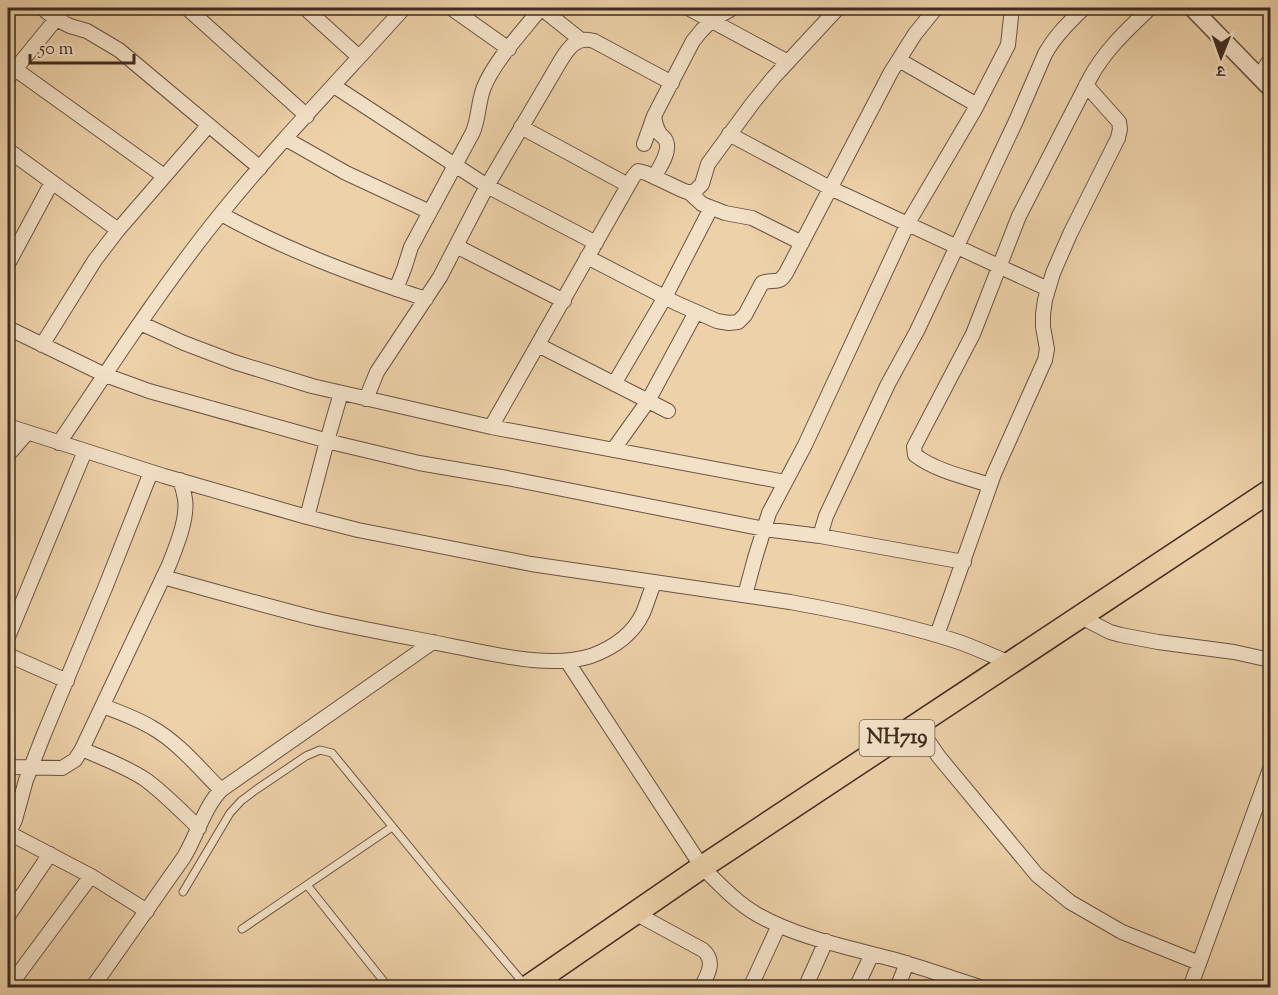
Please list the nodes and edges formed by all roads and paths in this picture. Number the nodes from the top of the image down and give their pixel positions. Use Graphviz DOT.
graph roads {
  1 [pos="42,8"];
  2 [pos="65,8"];
  3 [pos="187,8"];
  4 [pos="305,8"];
  5 [pos="404,8"];
  6 [pos="451,8"];
  7 [pos="541,8"];
  8 [pos="688,8"];
  9 [pos="733,8"];
  10 [pos="838,8"];
  11 [pos="936,8"];
  12 [pos="1012,8"];
  13 [pos="1084,8"];
  14 [pos="1150,8"];
  15 [pos="1198,10"];
  16 [pos="56,19"];
  17 [pos="712,20"];
  18 [pos="581,40"];
  19 [pos="509,49"];
  20 [pos="359,57"];
  21 [pos="899,60"];
  22 [pos="1270,60"];
  23 [pos="788,62"];
  24 [pos="10,71"];
  25 [pos="1265,82"];
  26 [pos="672,83"];
  27 [pos="1086,85"];
  28 [pos="334,86"];
  29 [pos="977,105"];
  30 [pos="307,116"];
  31 [pos="654,116"];
  32 [pos="208,126"];
  33 [pos="521,128"];
  34 [pos="729,134"];
  35 [pos="286,139"];
  36 [pos="644,144"];
  37 [pos="8,152"];
  38 [pos="456,166"];
  39 [pos="260,168"];
  40 [pos="164,176"];
  41 [pos="654,177"];
  42 [pos="52,182"];
  43 [pos="487,186"];
  44 [pos="628,186"];
  45 [pos="830,188"];
  46 [pos="690,193"];
  47 [pos="711,208"];
  48 [pos="430,212"];
  49 [pos="221,214"];
  50 [pos="909,223"];
  51 [pos="118,230"];
  52 [pos="596,243"];
  53 [pos="802,243"];
  54 [pos="456,246"];
  55 [pos="956,246"];
  56 [pos="587,257"];
  57 [pos="8,264"];
  58 [pos="998,267"];
  59 [pos="396,289"];
  60 [pos="1048,289"];
  61 [pos="665,297"];
  62 [pos="426,299"];
  63 [pos="564,301"];
  64 [pos="696,312"];
  65 [pos="140,323"];
  66 [pos="8,328"];
  67 [pos="42,345"];
  68 [pos="538,345"];
  69 [pos="105,375"];
  70 [pos="614,384"];
  71 [pos="341,393"];
  72 [pos="366,399"];
  73 [pos="648,401"];
  74 [pos="669,411"];
  75 [pos="8,426"];
  76 [pos="492,427"];
  77 [pos="27,433"];
  78 [pos="327,441"];
  79 [pos="59,443"];
  80 [pos="613,450"];
  81 [pos="85,451"];
  82 [pos="8,455"];
  83 [pos="151,472"];
  84 [pos="180,480"];
  85 [pos="785,482"];
  86 [pos="990,485"];
  87 [pos="1270,491"];
  88 [pos="307,517"];
  89 [pos="764,529"];
  90 [pos="819,536"];
  91 [pos="964,562"];
  92 [pos="163,578"];
  93 [pos="654,583"];
  94 [pos="746,595"];
  95 [pos="1081,617"];
  96 [pos="937,636"];
  97 [pos="8,637"];
  98 [pos="433,642"];
  99 [pos="1270,647"];
  100 [pos="8,656"];
  101 [pos="1264,658"];
  102 [pos="567,661"];
  103 [pos="1010,663"];
  104 [pos="67,681"];
  105 [pos="103,706"];
  106 [pos="917,724"];
  107 [pos="82,749"];
  108 [pos="8,765"];
  109 [pos="32,768"];
  110 [pos="1270,769"];
  111 [pos="221,790"];
  112 [pos="392,827"];
  113 [pos="199,828"];
  114 [pos="8,833"];
  115 [pos="50,854"];
  116 [pos="702,867"];
  117 [pos="92,876"];
  118 [pos="307,885"];
  119 [pos="183,892"];
  120 [pos="147,911"];
  121 [pos="635,913"];
  122 [pos="8,916"];
  123 [pos="778,925"];
  124 [pos="242,929"];
  125 [pos="826,941"];
  126 [pos="872,954"];
  127 [pos="906,963"];
  128 [pos="1199,963"];
  129 [pos="945,982"];
  130 [pos="8,987"];
  131 [pos="92,987"];
  132 [pos="388,987"];
  133 [pos="527,987"];
  134 [pos="701,987"];
  135 [pos="750,987"];
  136 [pos="805,987"];
  137 [pos="856,987"];
  138 [pos="897,987"];
  139 [pos="982,987"];
  140 [pos="1190,987"];
  1 -- 16 [label="street"];
  2 -- 16 [label="street"];
  3 -- 30 [label="street"];
  4 -- 20 [label="street"];
  5 -- 20 [label="street"];
  6 -- 19 [label="street"];
  7 -- 18 [label="street"];
  7 -- 19 [label="street"];
  8 -- 17 [label="street"];
  9 -- 17 [label="street"];
  10 -- 23 [label="street"];
  11 -- 21 [label="street"];
  12 -- 29 [label="street"];
  13 -- 55 [label="street"];
  14 -- 27 [label="street"];
  15 -- 25 [label="street"];
  16 -- 24 [label="street"];
  16 -- 32 [label="street"];
  17 -- 23 [label="street"];
  17 -- 26 [label="street"];
  18 -- 26 [label="street"];
  18 -- 33 [label="street"];
  19 -- 38 [label="street"];
  20 -- 28 [label="street"];
  21 -- 29 [label="street"];
  21 -- 45 [label="street"];
  22 -- 25 [label="street"];
  23 -- 34 [label="street"];
  24 -- 40 [label="street"];
  26 -- 31 [label="street"];
  27 -- 58 [label="street"];
  27 -- 60 [label="street"];
  28 -- 30 [label="street"];
  28 -- 38 [label="street"];
  29 -- 50 [label="street"];
  30 -- 35 [label="street"];
  31 -- 36 [label="street"];
  31 -- 41 [label="street"];
  32 -- 39 [label="street"];
  32 -- 40 [label="street"];
  33 -- 43 [label="street"];
  33 -- 44 [label="street"];
  34 -- 45 [label="street"];
  34 -- 46 [label="street"];
  35 -- 39 [label="street"];
  35 -- 48 [label="street"];
  37 -- 42 [label="street"];
  38 -- 43 [label="street"];
  38 -- 48 [label="street"];
  39 -- 49 [label="street"];
  40 -- 51 [label="street"];
  41 -- 44 [label="street"];
  41 -- 46 [label="street"];
  42 -- 51 [label="street"];
  42 -- 57 [label="street"];
  43 -- 52 [label="street"];
  43 -- 54 [label="street"];
  44 -- 52 [label="street"];
  45 -- 50 [label="street"];
  45 -- 53 [label="street"];
  46 -- 47 [label="street"];
  47 -- 53 [label="street"];
  47 -- 61 [label="street"];
  48 -- 59 [label="street"];
  49 -- 59 [label="street"];
  49 -- 65 [label="street"];
  50 -- 55 [label="street"];
  50 -- 85 [label="street"];
  51 -- 67 [label="street"];
  52 -- 56 [label="street"];
  53 -- 64 [label="street"];
  54 -- 62 [label="street"];
  54 -- 63 [label="street"];
  55 -- 58 [label="street"];
  55 -- 90 [label="street"];
  56 -- 61 [label="street"];
  56 -- 63 [label="street"];
  58 -- 60 [label="street"];
  58 -- 86 [label="street"];
  59 -- 62 [label="street"];
  60 -- 86 [label="street"];
  61 -- 64 [label="street"];
  61 -- 70 [label="street"];
  62 -- 72 [label="street"];
  63 -- 68 [label="street"];
  64 -- 73 [label="street"];
  65 -- 69 [label="street"];
  65 -- 71 [label="street"];
  66 -- 67 [label="street"];
  67 -- 69 [label="street"];
  68 -- 70 [label="street"];
  68 -- 76 [label="street"];
  69 -- 78 [label="street"];
  69 -- 79 [label="street"];
  70 -- 73 [label="street"];
  71 -- 72 [label="street"];
  71 -- 78 [label="street"];
  72 -- 76 [label="street"];
  73 -- 74 [label="street"];
  73 -- 80 [label="street"];
  75 -- 77 [label="street"];
  76 -- 80 [label="street"];
  77 -- 79 [label="street"];
  77 -- 82 [label="street"];
  78 -- 88 [label="street"];
  78 -- 89 [label="street"];
  79 -- 81 [label="street"];
  80 -- 85 [label="street"];
  81 -- 83 [label="street"];
  81 -- 97 [label="street"];
  83 -- 84 [label="street"];
  83 -- 104 [label="street"];
  84 -- 88 [label="street"];
  84 -- 92 [label="street"];
  85 -- 89 [label="street"];
  86 -- 91 [label="street"];
  87 -- 95 [label="highway, NH719"];
  88 -- 93 [label="street"];
  89 -- 90 [label="street"];
  89 -- 94 [label="street"];
  90 -- 91 [label="street"];
  91 -- 96 [label="street"];
  92 -- 98 [label="street"];
  92 -- 105 [label="street"];
  93 -- 94 [label="street"];
  93 -- 102 [label="street"];
  94 -- 96 [label="street"];
  95 -- 101 [label="street"];
  95 -- 103 [label="highway, NH719"];
  96 -- 103 [label="street"];
  98 -- 102 [label="street"];
  98 -- 111 [label="street"];
  99 -- 101 [label="street"];
  100 -- 104 [label="street"];
  102 -- 116 [label="street"];
  103 -- 106 [label="highway, NH719"];
  104 -- 109 [label="street"];
  105 -- 107 [label="street"];
  105 -- 111 [label="street"];
  106 -- 116 [label="highway, NH719"];
  106 -- 128 [label="street"];
  107 -- 109 [label="street"];
  107 -- 113 [label="street"];
  108 -- 109 [label="street"];
  109 -- 114 [label="street"];
  110 -- 128 [label="street"];
  111 -- 113 [label="street"];
  112 -- 118 [label="lane"];
  112 -- 119 [label="lane"];
  112 -- 133 [label="lane"];
  113 -- 120 [label="street"];
  114 -- 115 [label="street"];
  115 -- 117 [label="street"];
  115 -- 122 [label="street"];
  116 -- 121 [label="highway, NH719"];
  116 -- 123 [label="street"];
  117 -- 120 [label="street"];
  117 -- 130 [label="street"];
  118 -- 124 [label="lane"];
  118 -- 132 [label="lane"];
  120 -- 131 [label="street"];
  121 -- 133 [label="highway, NH719"];
  121 -- 134 [label="street"];
  123 -- 125 [label="street"];
  123 -- 135 [label="street"];
  125 -- 126 [label="street"];
  125 -- 136 [label="street"];
  126 -- 127 [label="street"];
  126 -- 137 [label="street"];
  127 -- 129 [label="street"];
  127 -- 138 [label="street"];
  128 -- 140 [label="street"];
  129 -- 139 [label="street"];
}
